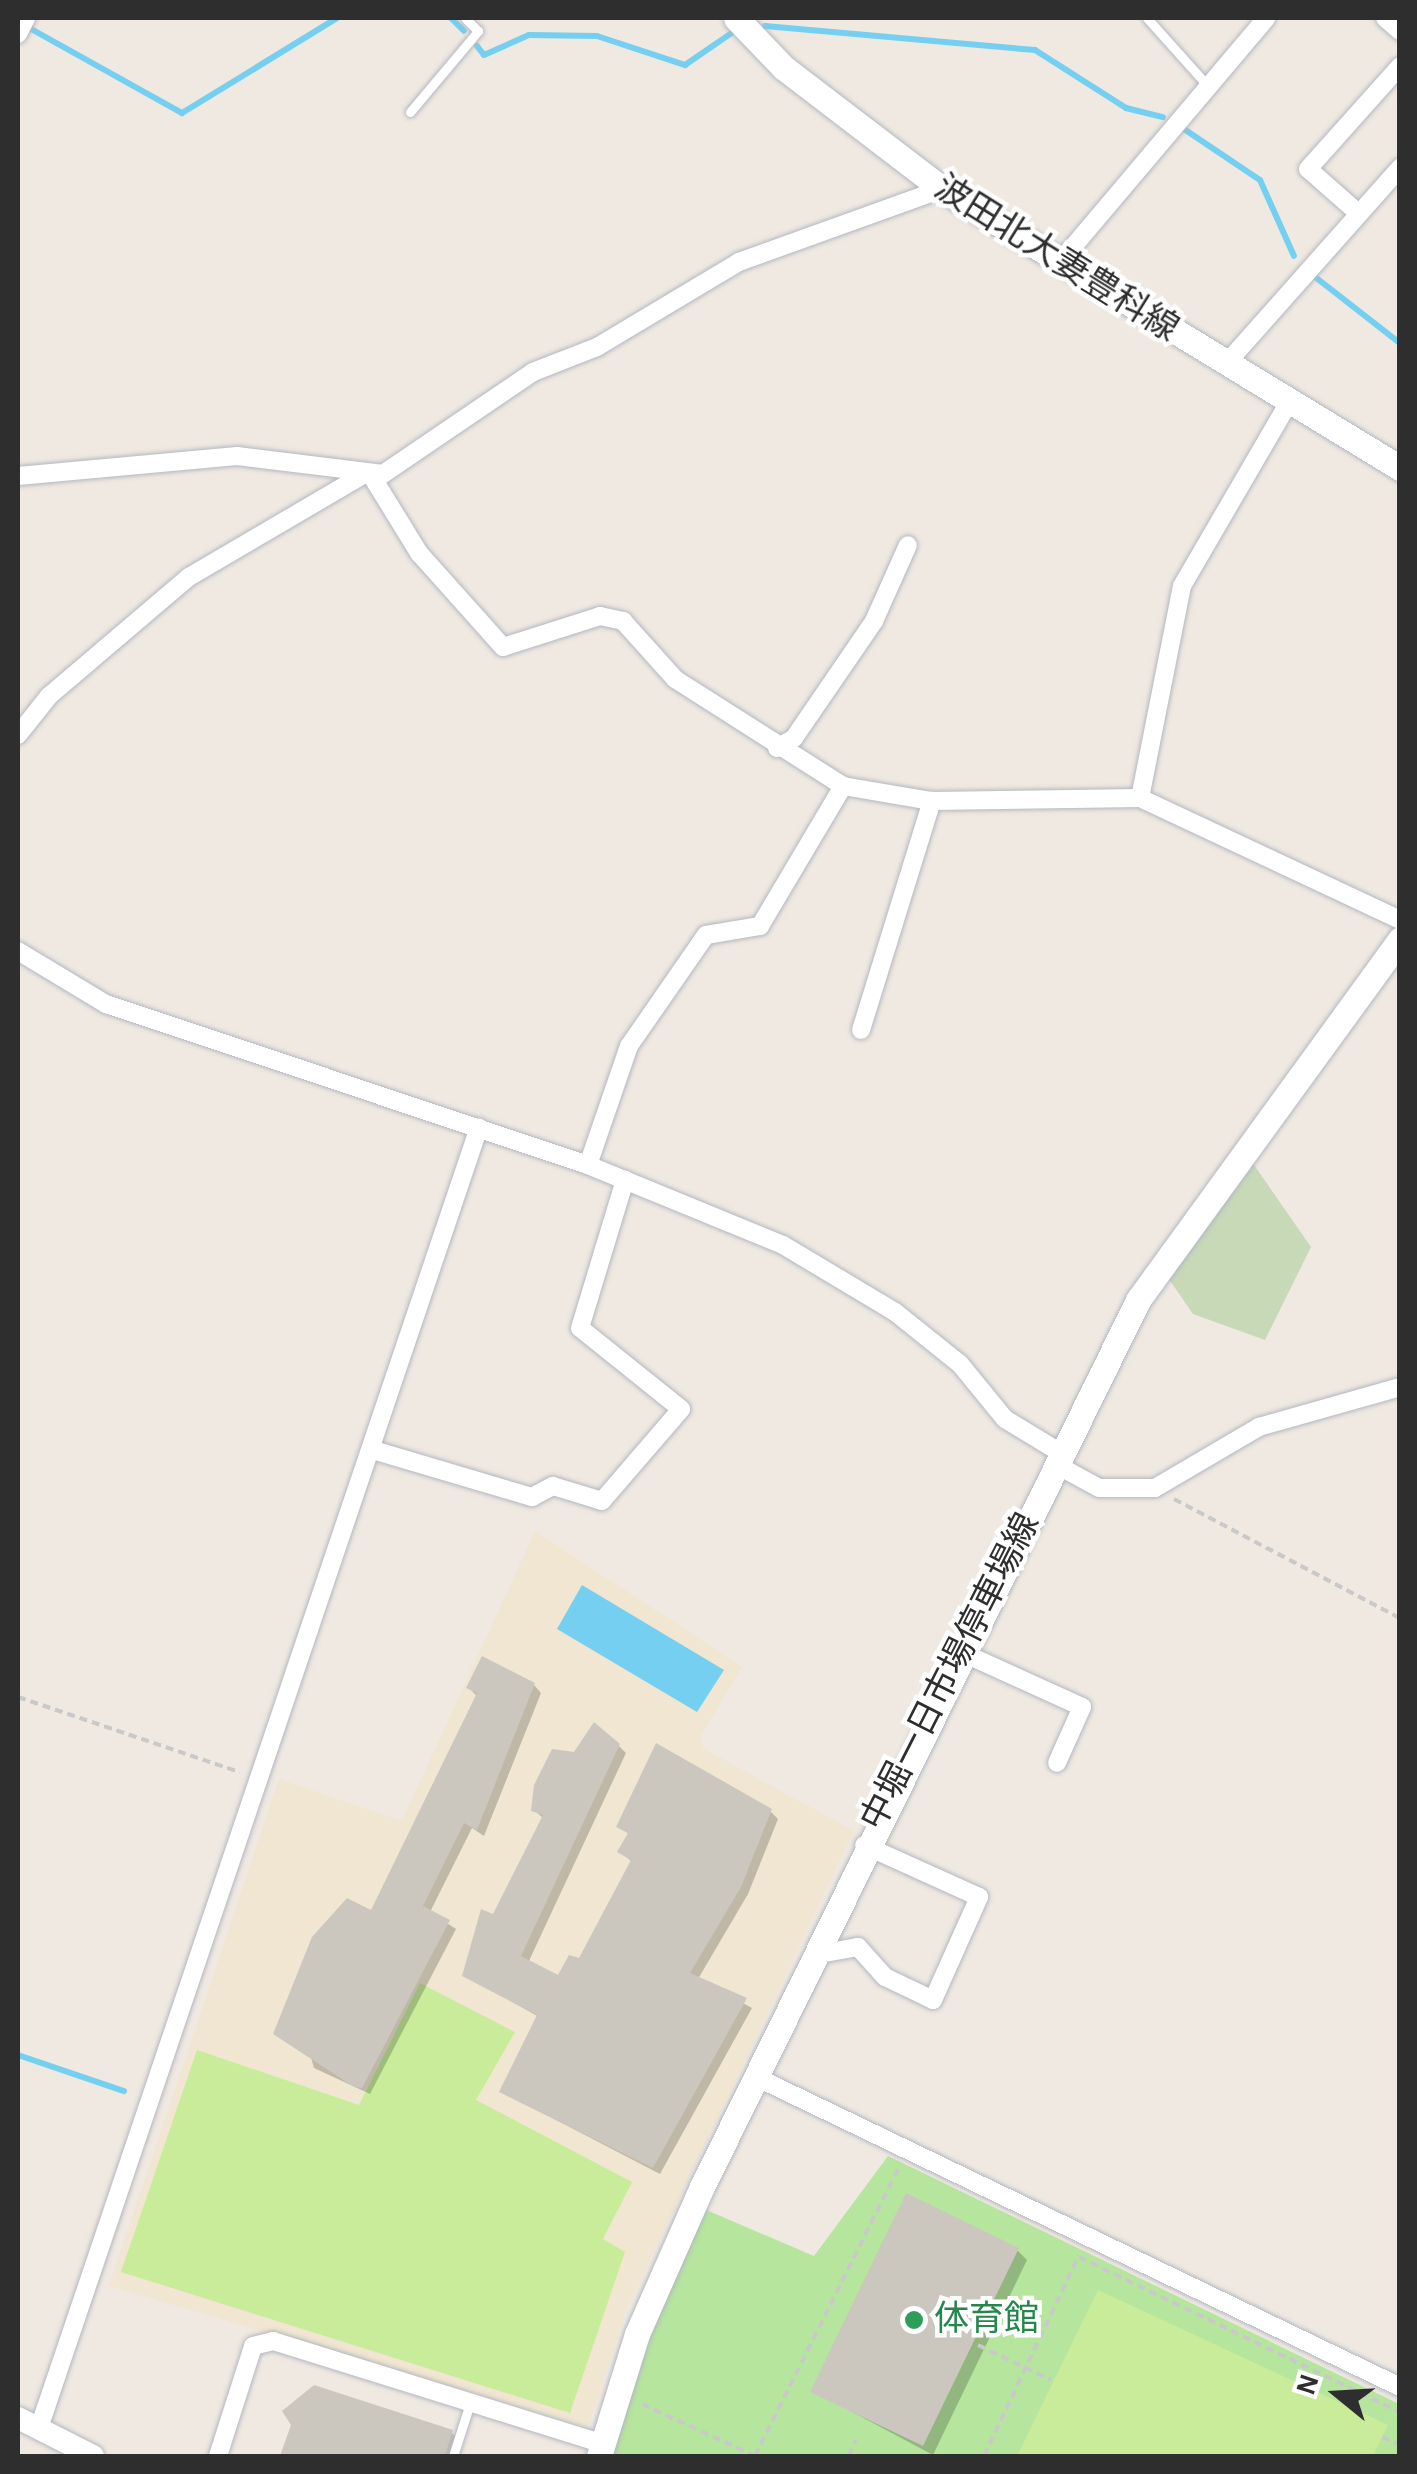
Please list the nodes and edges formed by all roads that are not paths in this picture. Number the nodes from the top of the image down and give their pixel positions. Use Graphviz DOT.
graph roads {
  1 [pos="26,18"];
  2 [pos="464,18"];
  3 [pos="736,18"];
  4 [pos="1147,18"];
  5 [pos="1266,18"];
  6 [pos="1384,18"];
  7 [pos="1400,31"];
  8 [pos="18,34"];
  9 [pos="1400,66"];
  10 [pos="1206,85"];
  11 [pos="410,112"];
  12 [pos="1400,168"];
  13 [pos="942,189"];
  14 [pos="1358,212"];
  15 [pos="1061,261"];
  16 [pos="1225,365"];
  17 [pos="1288,404"];
  18 [pos="1400,468"];
  19 [pos="366,475"];
  20 [pos="18,476"];
  21 [pos="908,545"];
  22 [pos="18,735"];
  23 [pos="778,748"];
  24 [pos="843,786"];
  25 [pos="1140,798"];
  26 [pos="932,802"];
  27 [pos="1400,920"];
  28 [pos="1400,940"];
  29 [pos="18,951"];
  30 [pos="861,1030"];
  31 [pos="480,1127"];
  32 [pos="588,1165"];
  33 [pos="625,1180"];
  34 [pos="1400,1387"];
  35 [pos="372,1450"];
  36 [pos="1058,1459"];
  37 [pos="961,1652"];
  38 [pos="1057,1763"];
  39 [pos="864,1846"];
  40 [pos="812,1956"];
  41 [pos="756,2077"];
  42 [pos="1400,2387"];
  43 [pos="470,2403"];
  44 [pos="18,2418"];
  45 [pos="40,2428"];
  46 [pos="601,2450"];
  47 [pos="93,2456"];
  48 [pos="218,2456"];
  49 [pos="453,2456"];
  1 -- 8 [label="street"];
  2 -- 11 [label="lane"];
  3 -- 13 [label="main road, 波田北大妻豊科線"];
  4 -- 10 [label="lane"];
  5 -- 10 [label="street"];
  6 -- 7 [label="street"];
  9 -- 14 [label="street"];
  10 -- 15 [label="street"];
  12 -- 14 [label="street"];
  13 -- 15 [label="main road, 波田北大妻豊科線"];
  13 -- 19 [label="street"];
  14 -- 16 [label="street"];
  15 -- 16 [label="main road, 波田北大妻豊科線"];
  16 -- 17 [label="main road, 波田北大妻豊科線"];
  17 -- 18 [label="main road, 波田北大妻豊科線"];
  17 -- 25 [label="street"];
  19 -- 20 [label="street"];
  19 -- 22 [label="street"];
  19 -- 23 [label="street"];
  21 -- 23 [label="street"];
  23 -- 24 [label="street"];
  24 -- 26 [label="street"];
  24 -- 32 [label="street"];
  25 -- 26 [label="street"];
  25 -- 27 [label="street"];
  26 -- 30 [label="street"];
  28 -- 36 [label="main road, 中堀一日市場停車場線"];
  29 -- 31 [label="street"];
  31 -- 32 [label="street"];
  31 -- 35 [label="street"];
  32 -- 33 [label="street"];
  33 -- 35 [label="street"];
  33 -- 36 [label="street"];
  34 -- 36 [label="street"];
  35 -- 45 [label="street"];
  36 -- 37 [label="main road, 中堀一日市場停車場線"];
  37 -- 38 [label="street"];
  37 -- 39 [label="main road, 中堀一日市場停車場線"];
  39 -- 40 [label="main road, 中堀一日市場停車場線"];
  39 -- 40 [label="street"];
  40 -- 41 [label="main road, 中堀一日市場停車場線"];
  41 -- 42 [label="street"];
  41 -- 46 [label="main road, 中堀一日市場停車場線"];
  43 -- 46 [label="street"];
  43 -- 48 [label="street"];
  43 -- 49 [label="lane"];
  44 -- 45 [label="street"];
  45 -- 47 [label="street"];
}
